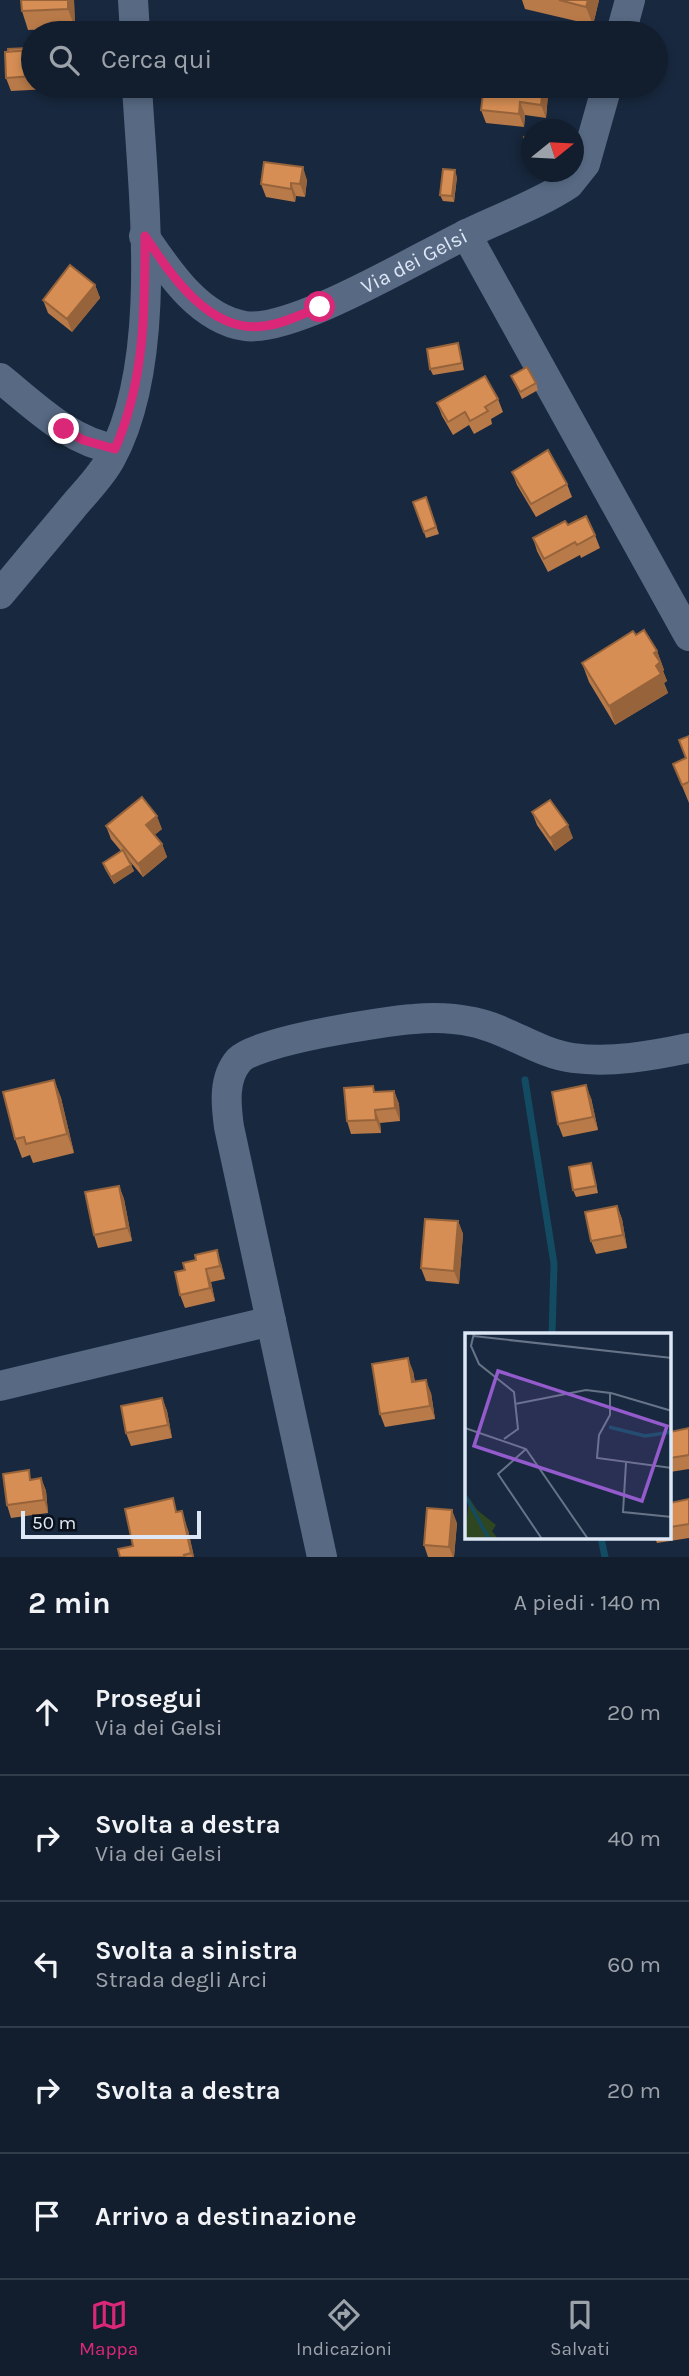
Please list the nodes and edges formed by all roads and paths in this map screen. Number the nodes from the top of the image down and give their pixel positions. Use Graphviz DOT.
graph roads {
  1 [pos="133,0"];
  2 [pos="630,0"];
  3 [pos="134,21"];
  4 [pos="624,21"];
  5 [pos="138,98"];
  6 [pos="604,98"];
  7 [pos="466,234"];
  8 [pos="145,236"];
  9 [pos="0,378"];
  10 [pos="115,449"];
  11 [pos="0,594"];
  12 [pos="689,636"];
  13 [pos="689,1048"];
  14 [pos="271,1321"];
  15 [pos="0,1386"];
  16 [pos="322,1557"];
  1 -- 3 [label="street"];
  2 -- 4 [label="street"];
  5 -- 8 [label="street"];
  6 -- 7 [label="street, Via dei Gelsi"];
  7 -- 8 [label="street, Via dei Gelsi"];
  7 -- 12 [label="street"];
  8 -- 10 [label="street"];
  9 -- 10 [label="street"];
  10 -- 11 [label="street"];
  13 -- 14 [label="street"];
  14 -- 15 [label="street"];
  14 -- 16 [label="street"];
}
